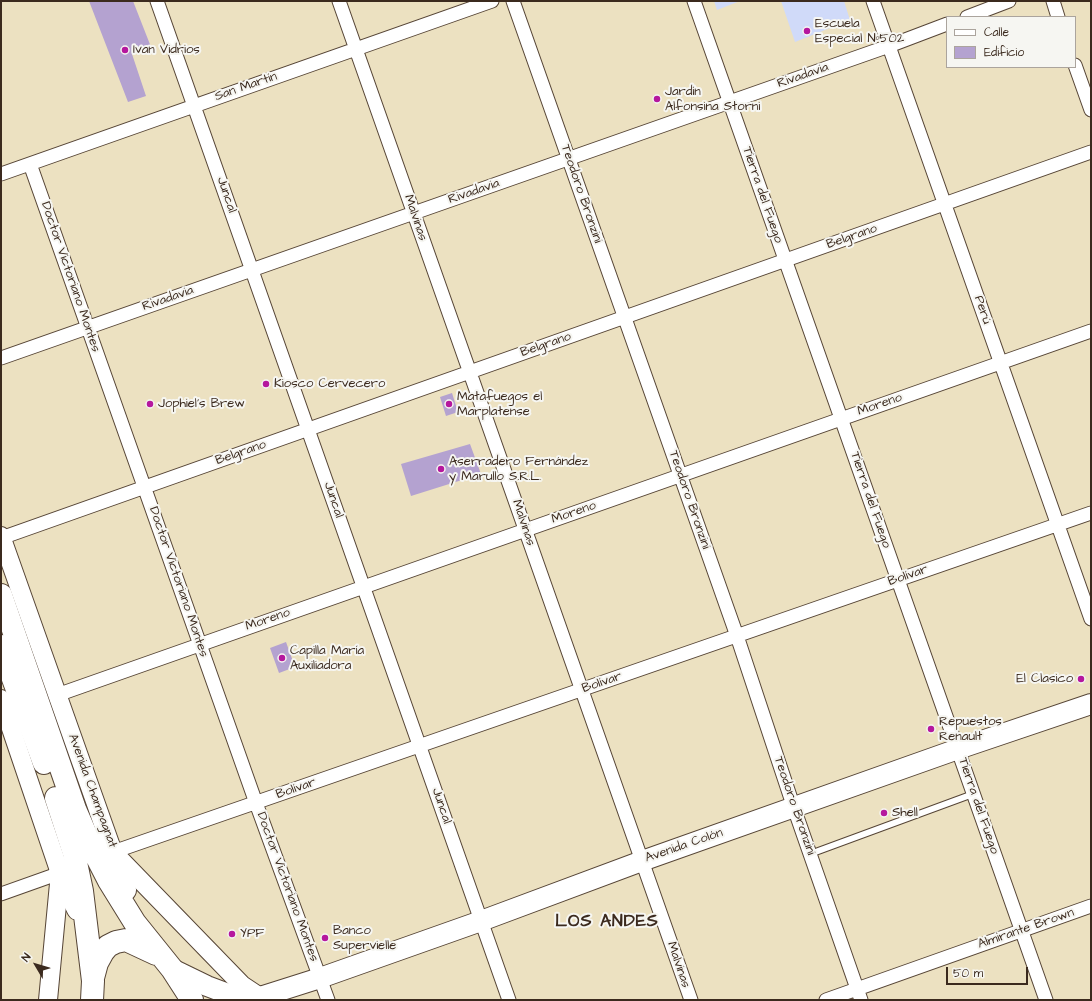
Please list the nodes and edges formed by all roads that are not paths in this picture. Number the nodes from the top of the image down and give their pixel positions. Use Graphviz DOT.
graph roads {
  1 [pos="157,1"];
  2 [pos="338,1"];
  3 [pos="492,1"];
  4 [pos="513,1"];
  5 [pos="694,1"];
  6 [pos="873,1"];
  7 [pos="1009,1"];
  8 [pos="1053,1"];
  9 [pos="970,16"];
  10 [pos="1058,16"];
  11 [pos="946,24"];
  12 [pos="889,46"];
  13 [pos="356,49"];
  14 [pos="1076,67"];
  15 [pos="730,102"];
  16 [pos="194,106"];
  17 [pos="1091,110"];
  18 [pos="1091,152"];
  19 [pos="568,158"];
  20 [pos="30,164"];
  21 [pos="1,174"];
  22 [pos="944,204"];
  23 [pos="413,213"];
  24 [pos="786,260"];
  25 [pos="252,270"];
  26 [pos="625,317"];
  27 [pos="88,327"];
  28 [pos="1091,331"];
  29 [pos="1,358"];
  30 [pos="1001,363"];
  31 [pos="470,372"];
  32 [pos="841,419"];
  33 [pos="308,429"];
  34 [pos="680,476"];
  35 [pos="145,487"];
  36 [pos="1091,513"];
  37 [pos="1058,525"];
  38 [pos="525,530"];
  39 [pos="1,537"];
  40 [pos="898,580"];
  41 [pos="364,587"];
  42 [pos="1,595"];
  43 [pos="1091,619"];
  44 [pos="737,636"];
  45 [pos="200,644"];
  46 [pos="1,646"];
  47 [pos="581,690"];
  48 [pos="58,695"];
  49 [pos="1091,704"];
  50 [pos="3,710"];
  51 [pos="420,746"];
  52 [pos="958,749"];
  53 [pos="973,794"];
  54 [pos="256,803"];
  55 [pos="794,808"];
  56 [pos="113,852"];
  57 [pos="810,854"];
  58 [pos="642,861"];
  59 [pos="60,872"];
  60 [pos="1,894"];
  61 [pos="1091,906"];
  62 [pos="481,921"];
  63 [pos="135,923"];
  64 [pos="86,927"];
  65 [pos="1022,931"];
  66 [pos="167,963"];
  67 [pos="320,978"];
  68 [pos="91,993"];
  69 [pos="859,994"];
  70 [pos="269,996"];
  71 [pos="48,1000"];
  72 [pos="192,1000"];
  73 [pos="328,1000"];
  74 [pos="509,1000"];
  75 [pos="690,1000"];
  76 [pos="826,1000"];
  77 [pos="1046,1000"];
  1 -- 16 [label="street, Juncal"];
  2 -- 13 [label="street, Malvinas"];
  3 -- 13 [label="street, San Martín"];
  4 -- 19 [label="street, Teodoro Bronzini"];
  5 -- 15 [label="street, Tierra del Fuego"];
  6 -- 12 [label="street, Perú"];
  7 -- 9 [label="street"];
  8 -- 10 [label="street"];
  11 -- 12 [label="street, Rivadavia"];
  12 -- 15 [label="street, Rivadavia"];
  12 -- 22 [label="street, Perú"];
  13 -- 16 [label="street, San Martín"];
  13 -- 23 [label="street, Malvinas"];
  14 -- 17 [label="street"];
  15 -- 19 [label="street, Rivadavia"];
  15 -- 24 [label="street, Tierra del Fuego"];
  16 -- 20 [label="street, San Martín"];
  16 -- 25 [label="street, Juncal"];
  18 -- 22 [label="street, Belgrano"];
  19 -- 23 [label="street, Rivadavia"];
  19 -- 26 [label="street, Teodoro Bronzini"];
  20 -- 21 [label="street, San Martín"];
  20 -- 27 [label="street, Doctor Victoriano Montes"];
  22 -- 24 [label="street, Belgrano"];
  22 -- 30 [label="street, Perú"];
  23 -- 25 [label="street, Rivadavia"];
  23 -- 31 [label="street, Malvinas"];
  24 -- 26 [label="street, Belgrano"];
  24 -- 32 [label="street, Tierra del Fuego"];
  25 -- 27 [label="street, Rivadavia"];
  25 -- 33 [label="street, Juncal"];
  26 -- 31 [label="street, Belgrano"];
  26 -- 34 [label="street, Teodoro Bronzini"];
  27 -- 29 [label="street, Rivadavia"];
  27 -- 35 [label="street, Doctor Victoriano Montes"];
  28 -- 30 [label="street, Moreno"];
  30 -- 32 [label="street, Moreno"];
  30 -- 37 [label="street, Perú"];
  31 -- 33 [label="street, Belgrano"];
  31 -- 38 [label="street, Malvinas"];
  32 -- 34 [label="street, Moreno"];
  32 -- 40 [label="street, Tierra del Fuego"];
  33 -- 35 [label="street, Belgrano"];
  33 -- 41 [label="street, Juncal"];
  34 -- 38 [label="street, Moreno"];
  34 -- 44 [label="street, Teodoro Bronzini"];
  35 -- 39 [label="street, Belgrano"];
  35 -- 45 [label="street, Doctor Victoriano Montes"];
  36 -- 37 [label="street, Bolívar"];
  37 -- 40 [label="street, Bolívar"];
  37 -- 43 [label="street, Perú"];
  38 -- 41 [label="street, Moreno"];
  38 -- 47 [label="street, Malvinas"];
  39 -- 48 [label="street, Avenida Champagnat"];
  40 -- 44 [label="street, Bolívar"];
  40 -- 52 [label="street, Tierra del Fuego"];
  41 -- 45 [label="street, Moreno"];
  41 -- 51 [label="street, Juncal"];
  42 -- 63 [label="highway, Avenida Champagnat"];
  44 -- 47 [label="street, Bolívar"];
  44 -- 55 [label="street, Teodoro Bronzini"];
  45 -- 48 [label="street, Moreno"];
  45 -- 54 [label="street, Doctor Victoriano Montes"];
  46 -- 64 [label="highway"];
  47 -- 51 [label="street, Bolívar"];
  47 -- 58 [label="street, Malvinas"];
  48 -- 56 [label="street, Avenida Champagnat"];
  49 -- 52 [label="main road, Avenida Colón"];
  50 -- 59 [label="street"];
  51 -- 54 [label="street, Bolívar"];
  51 -- 62 [label="street, Juncal"];
  52 -- 53 [label="street, Tierra del Fuego"];
  52 -- 55 [label="main road, Avenida Colón"];
  53 -- 57 [label="lane"];
  53 -- 65 [label="street, Tierra del Fuego"];
  54 -- 56 [label="street, Bolívar"];
  54 -- 67 [label="street, Doctor Victoriano Montes"];
  55 -- 57 [label="street, Teodoro Bronzini"];
  55 -- 58 [label="main road, Avenida Colón"];
  56 -- 63 [label="highway"];
  56 -- 70 [label="street, Avenida Champagnat"];
  57 -- 69 [label="street, Teodoro Bronzini"];
  58 -- 62 [label="main road, Avenida Colón"];
  58 -- 75 [label="street, Malvinas"];
  59 -- 60 [label="street"];
  59 -- 64 [label="highway"];
  59 -- 71 [label="street"];
  61 -- 65 [label="street, Almirante Brown"];
  62 -- 67 [label="main road, Avenida Colón"];
  62 -- 74 [label="street, Juncal"];
  63 -- 66 [label="highway, Avenida Champagnat"];
  64 -- 68 [label="highway"];
  65 -- 69 [label="street, Almirante Brown"];
  65 -- 77 [label="street, Tierra del Fuego"];
  66 -- 68 [label="highway, Avenida Colón"];
  66 -- 70 [label="main road, Avenida Colón"];
  66 -- 72 [label="highway, Avenida Champagnat"];
  67 -- 70 [label="main road, Avenida Colón"];
  67 -- 73 [label="street, Doctor Victoriano Montes"];
  69 -- 76 [label="street, Almirante Brown"];
}
